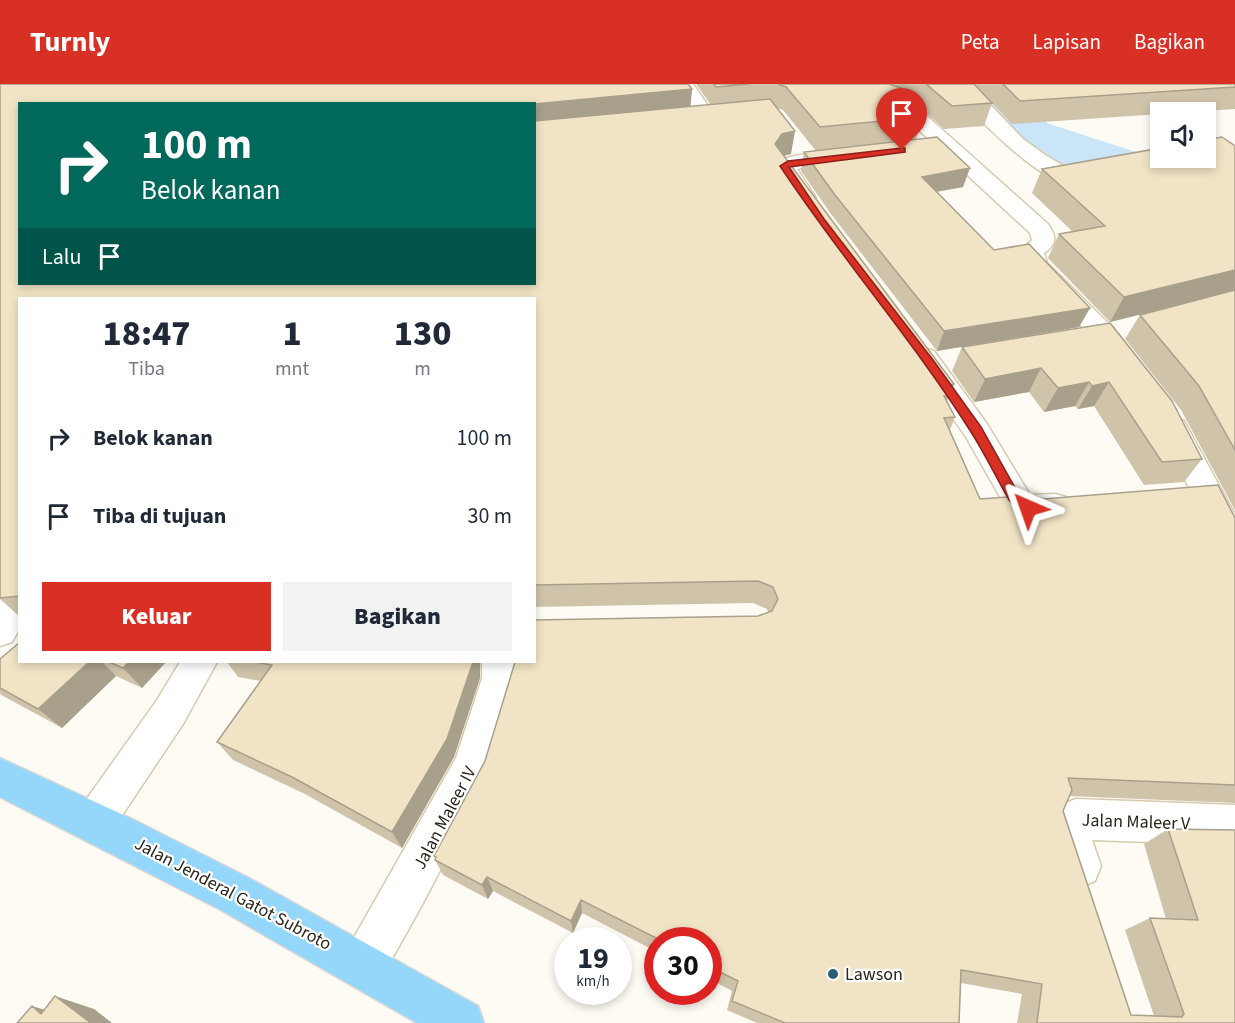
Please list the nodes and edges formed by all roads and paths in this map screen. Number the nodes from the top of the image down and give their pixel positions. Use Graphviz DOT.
graph roads {
  1 [pos="683,84"];
  2 [pos="864,84"];
  3 [pos="959,84"];
  4 [pos="729,118"];
  5 [pos="708,120"];
  6 [pos="684,122"];
  7 [pos="948,145"];
  8 [pos="914,149"];
  9 [pos="867,154"];
  10 [pos="1069,179"];
  11 [pos="815,212"];
  12 [pos="1115,332"];
  13 [pos="1070,340"];
  14 [pos="959,358"];
  15 [pos="1140,381"];
  16 [pos="1161,409"];
  17 [pos="1088,504"];
  18 [pos="1235,546"];
  19 [pos="18,596"];
  20 [pos="0,631"];
  21 [pos="198,663"];
  22 [pos="500,663"];
  23 [pos="0,777"];
  24 [pos="95,820"];
  25 [pos="1235,825"];
  26 [pos="1092,902"];
  27 [pos="364,964"];
  28 [pos="461,1023"];
  1 -- 5 [label="street"];
  2 -- 7 [label="street"];
  3 -- 10 [label="street"];
  4 -- 5 [label="street"];
  5 -- 6 [label="street"];
  7 -- 8 [label="street"];
  7 -- 12 [label="street"];
  9 -- 11 [label="street"];
  12 -- 13 [label="street"];
  12 -- 15 [label="street"];
  14 -- 17 [label="street"];
  16 -- 18 [label="street"];
  19 -- 20 [label="street"];
  21 -- 24 [label="street"];
  22 -- 27 [label="street, Jalan Maleer IV"];
  23 -- 24 [label="main road, Jalan Jenderal Gatot Subroto"];
  24 -- 27 [label="main road, Jalan Jenderal Gatot Subroto"];
  25 -- 26 [label="street, Jalan Maleer V"];
  27 -- 28 [label="main road, Jalan Jenderal Gatot Subroto"];
}
